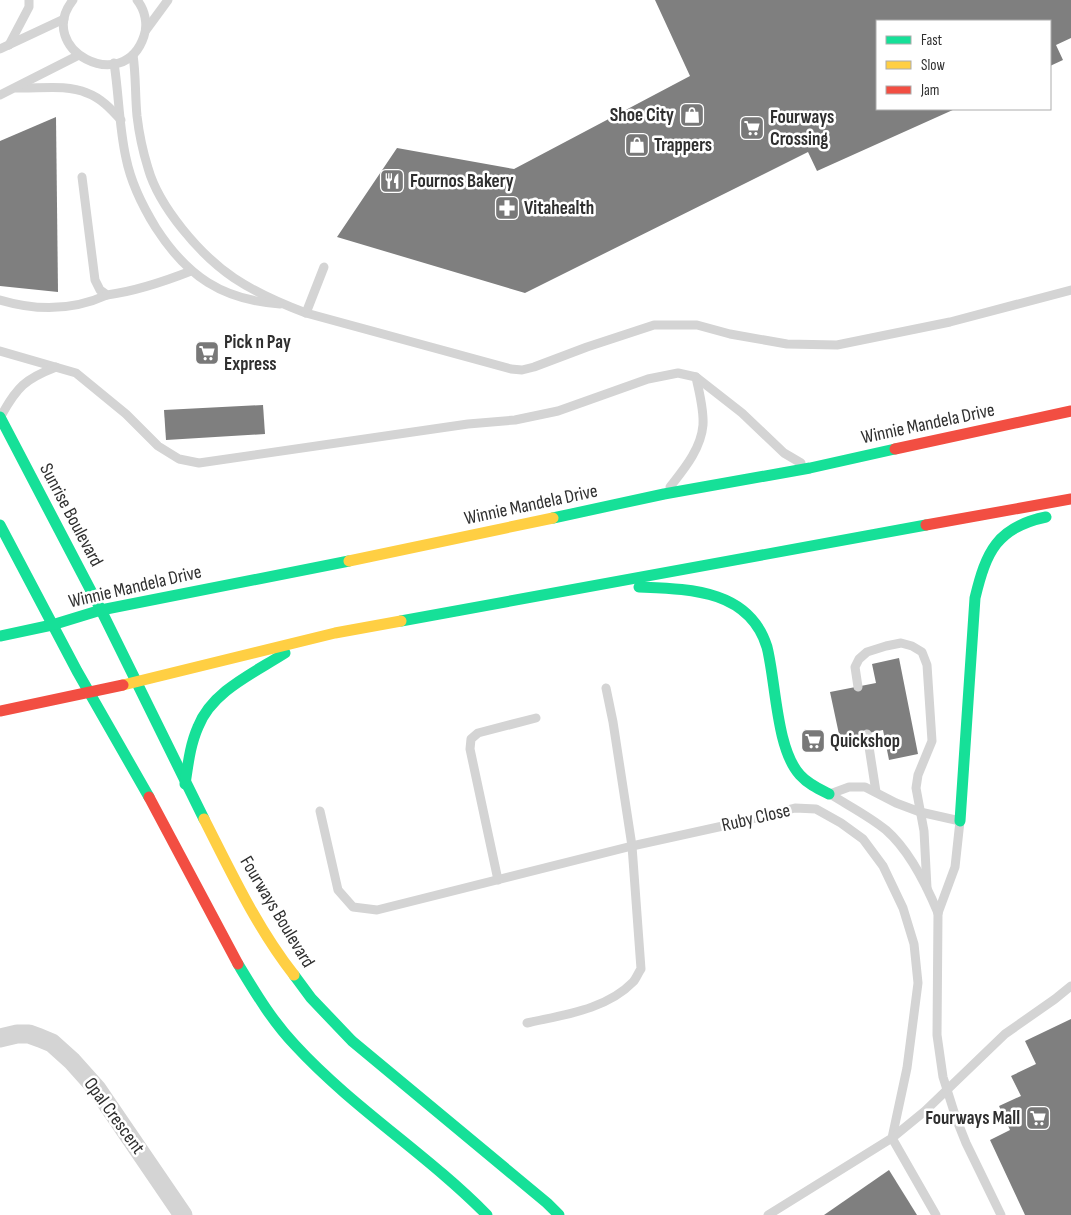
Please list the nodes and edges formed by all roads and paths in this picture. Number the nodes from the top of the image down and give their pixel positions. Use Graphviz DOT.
graph roads {
  1 [pos="28,0"];
  2 [pos="73,0"];
  3 [pos="138,0"];
  4 [pos="168,0"];
  5 [pos="64,19"];
  6 [pos="146,30"];
  7 [pos="4,47"];
  8 [pos="78,55"];
  9 [pos="133,55"];
  10 [pos="114,63"];
  11 [pos="16,88"];
  12 [pos="0,95"];
  13 [pos="121,120"];
  14 [pos="82,177"];
  15 [pos="324,267"];
  16 [pos="191,270"];
  17 [pos="1071,290"];
  18 [pos="107,295"];
  19 [pos="0,300"];
  20 [pos="283,304"];
  21 [pos="306,313"];
  22 [pos="0,351"];
  23 [pos="56,366"];
  24 [pos="696,377"];
  25 [pos="1071,411"];
  26 [pos="0,418"];
  27 [pos="810,468"];
  28 [pos="664,494"];
  29 [pos="1071,498"];
  30 [pos="1053,516"];
  31 [pos="0,525"];
  32 [pos="598,584"];
  33 [pos="101,610"];
  34 [pos="52,625"];
  35 [pos="0,636"];
  36 [pos="302,641"];
  37 [pos="136,682"];
  38 [pos="858,687"];
  39 [pos="606,688"];
  40 [pos="88,693"];
  41 [pos="0,711"];
  42 [pos="536,718"];
  43 [pos="866,734"];
  44 [pos="185,784"];
  45 [pos="876,792"];
  46 [pos="829,794"];
  47 [pos="320,811"];
  48 [pos="920,812"];
  49 [pos="960,821"];
  50 [pos="632,846"];
  51 [pos="498,880"];
  52 [pos="927,888"];
  53 [pos="938,913"];
  54 [pos="1071,986"];
  55 [pos="527,1023"];
  56 [pos="0,1038"];
  57 [pos="892,1138"];
  58 [pos="183,1215"];
  59 [pos="487,1215"];
  60 [pos="559,1215"];
  61 [pos="768,1215"];
  62 [pos="936,1215"];
  63 [pos="1001,1215"];
  1 -- 7 [label="lane"];
  2 -- 5 [label="lane"];
  3 -- 6 [label="lane"];
  4 -- 6 [label="lane"];
  5 -- 7 [label="lane"];
  5 -- 8 [label="lane"];
  6 -- 9 [label="lane"];
  8 -- 10 [label="lane"];
  8 -- 11 [label="lane"];
  9 -- 10 [label="lane"];
  9 -- 20 [label="lane"];
  10 -- 13 [label="lane"];
  11 -- 12 [label="lane"];
  11 -- 13 [label="lane"];
  13 -- 16 [label="lane"];
  14 -- 18 [label="lane"];
  15 -- 21 [label="lane"];
  16 -- 18 [label="lane"];
  16 -- 20 [label="lane"];
  17 -- 21 [label="lane"];
  18 -- 19 [label="lane"];
  20 -- 21 [label="lane"];
  22 -- 23 [label="lane"];
  23 -- 24 [label="lane"];
  23 -- 26 [label="lane"];
  24 -- 27 [label="lane"];
  24 -- 28 [label="lane"];
  25 -- 27 [label="main road, Winnie Mandela Drive"];
  26 -- 33 [label="main road, Sunrise Boulevard"];
  27 -- 28 [label="main road, Winnie Mandela Drive"];
  28 -- 33 [label="main road, Winnie Mandela Drive"];
  29 -- 32 [label="main road"];
  30 -- 49 [label="main road"];
  31 -- 34 [label="main road"];
  32 -- 36 [label="main road"];
  32 -- 46 [label="main road"];
  33 -- 34 [label="main road, Winnie Mandela Drive"];
  33 -- 37 [label="main road, Sunrise Boulevard"];
  34 -- 35 [label="main road, Winnie Mandela Drive"];
  34 -- 40 [label="main road"];
  36 -- 37 [label="main road"];
  36 -- 44 [label="main road"];
  37 -- 40 [label="main road"];
  37 -- 44 [label="main road, Fourways Boulevard"];
  38 -- 48 [label="lane"];
  39 -- 50 [label="lane"];
  40 -- 41 [label="main road"];
  40 -- 59 [label="main road"];
  42 -- 51 [label="lane"];
  43 -- 45 [label="lane"];
  44 -- 60 [label="main road, Fourways Boulevard"];
  45 -- 46 [label="lane"];
  45 -- 48 [label="lane"];
  46 -- 52 [label="lane"];
  47 -- 51 [label="lane, Ruby Close"];
  48 -- 49 [label="lane"];
  48 -- 52 [label="lane"];
  49 -- 53 [label="lane"];
  50 -- 51 [label="lane, Ruby Close"];
  50 -- 55 [label="lane"];
  50 -- 57 [label="lane, Ruby Close"];
  52 -- 53 [label="lane"];
  53 -- 63 [label="lane, bridge"];
  54 -- 57 [label="lane"];
  56 -- 58 [label="street, Opal Crescent"];
  57 -- 61 [label="lane"];
  57 -- 62 [label="lane"];
}
